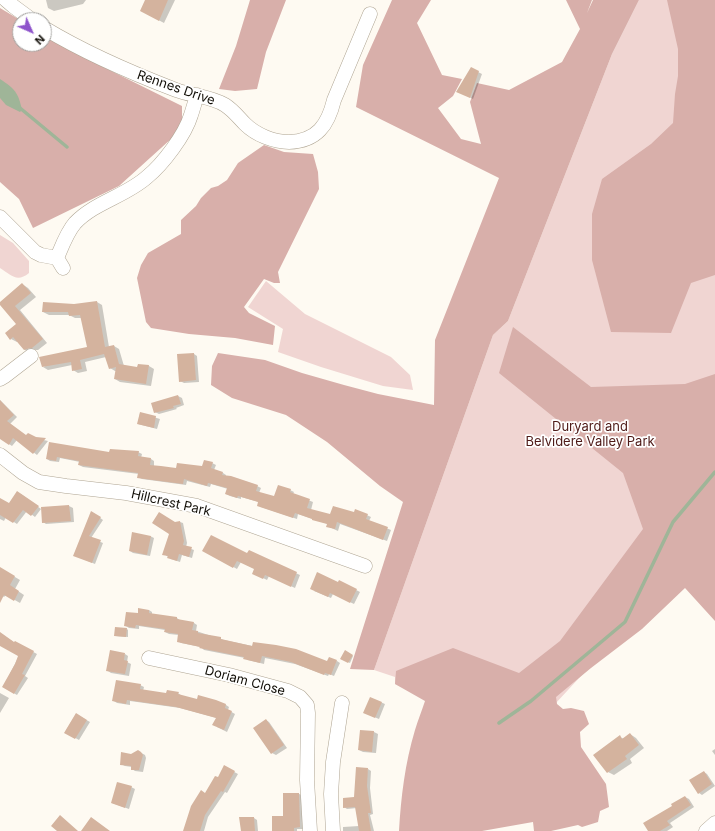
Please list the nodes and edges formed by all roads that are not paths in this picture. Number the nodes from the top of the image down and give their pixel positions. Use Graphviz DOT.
graph roads {
  1 [pos="6,0"];
  2 [pos="21,12"];
  3 [pos="370,14"];
  4 [pos="52,33"];
  5 [pos="197,95"];
  6 [pos="0,217"];
  7 [pos="31,356"];
  8 [pos="0,379"];
  9 [pos="0,455"];
  10 [pos="365,566"];
  11 [pos="150,658"];
  12 [pos="342,703"];
  13 [pos="715,823"];
  14 [pos="310,831"];
  15 [pos="333,831"];
  16 [pos="706,831"];
  1 -- 2 [label="street"];
  3 -- 5 [label="street, Rennes Drive"];
  4 -- 5 [label="street, Rennes Drive"];
  5 -- 6 [label="street"];
  7 -- 8 [label="street"];
  9 -- 10 [label="street, Hillcrest Park"];
  11 -- 14 [label="street, Doriam Close"];
  12 -- 15 [label="street"];
  13 -- 16 [label="street"];
}
